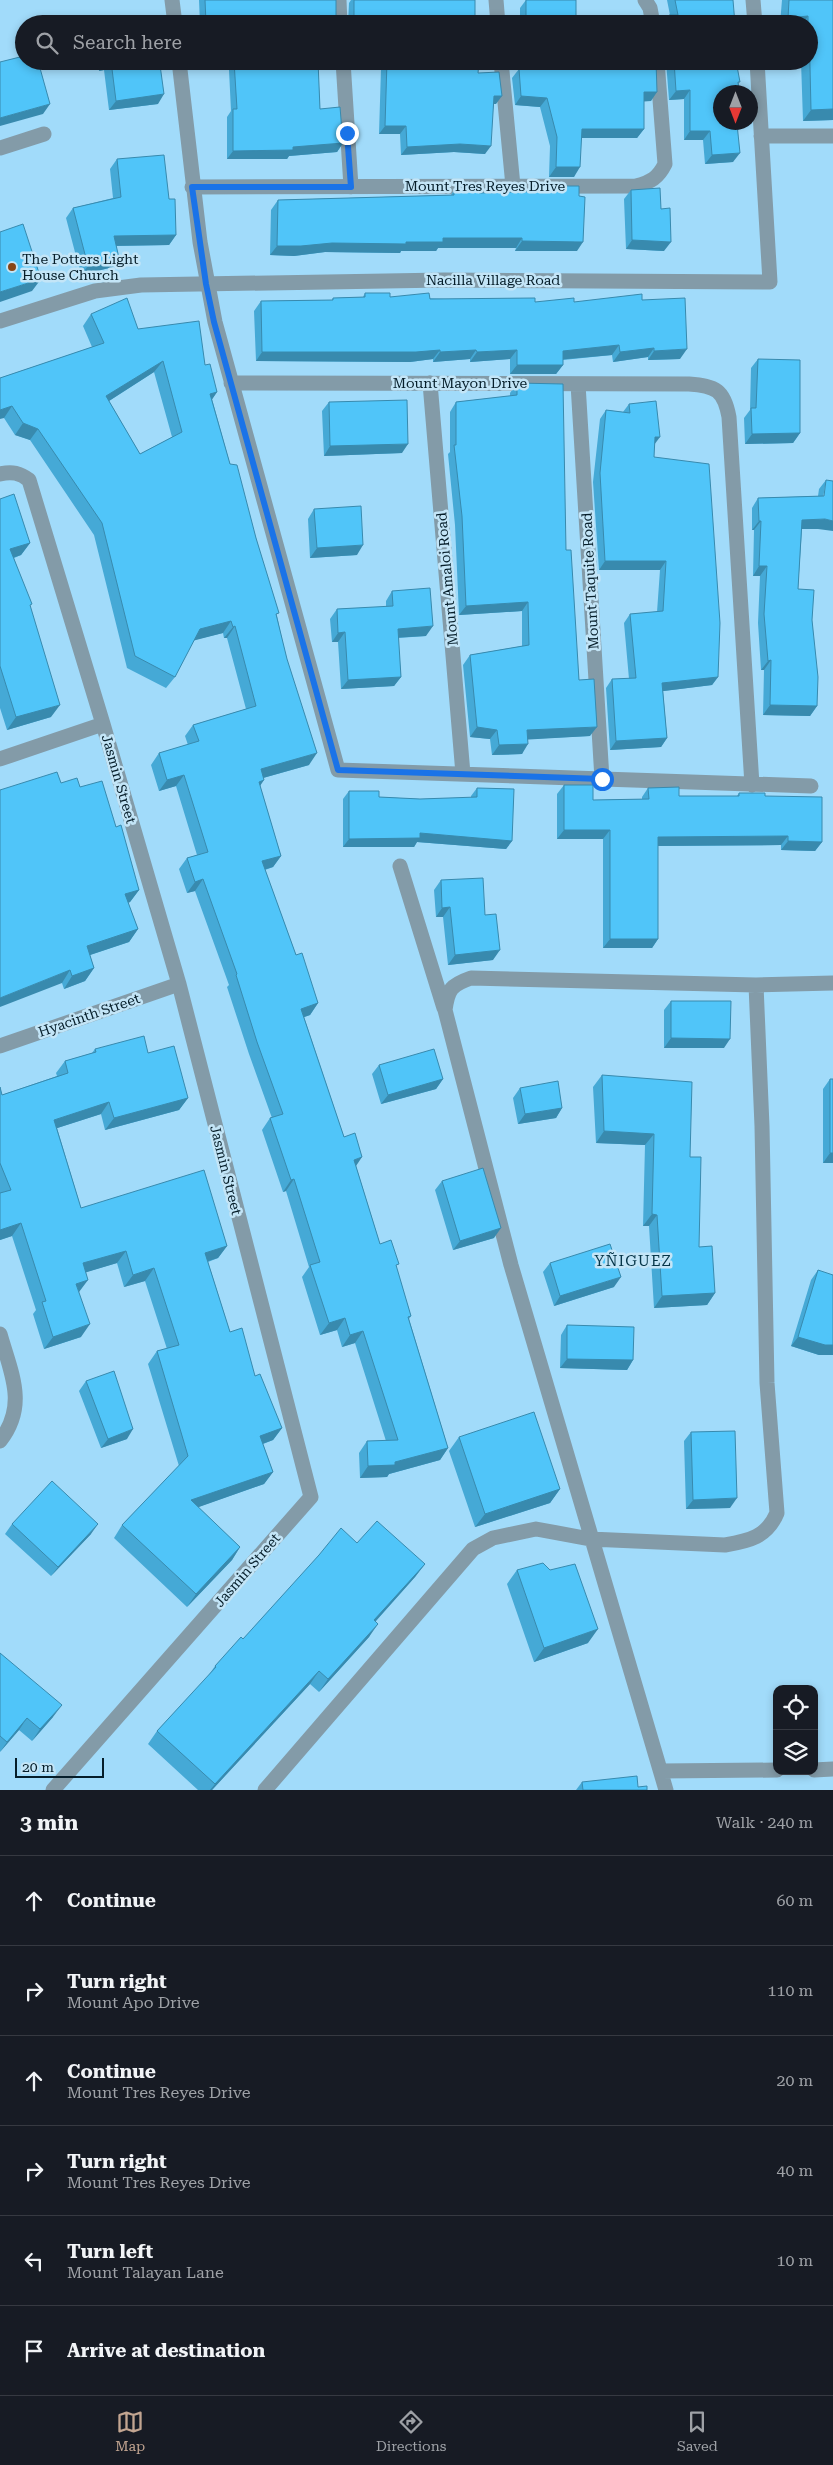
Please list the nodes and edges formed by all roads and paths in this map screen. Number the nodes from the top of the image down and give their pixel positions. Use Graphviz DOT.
graph roads {
  1 [pos="172,0"];
  2 [pos="339,0"];
  3 [pos="496,0"];
  4 [pos="644,0"];
  5 [pos="753,0"];
  6 [pos="173,15"];
  7 [pos="340,15"];
  8 [pos="497,15"];
  9 [pos="652,15"];
  10 [pos="754,15"];
  11 [pos="180,70"];
  12 [pos="344,70"];
  13 [pos="503,70"];
  14 [pos="658,70"];
  15 [pos="758,70"];
  16 [pos="44,134"];
  17 [pos="762,136"];
  18 [pos="833,136"];
  19 [pos="0,148"];
  20 [pos="513,186"];
  21 [pos="192,187"];
  22 [pos="351,187"];
  23 [pos="206,284"];
  24 [pos="0,321"];
  25 [pos="231,383"];
  26 [pos="430,383"];
  27 [pos="578,384"];
  28 [pos="0,474"];
  29 [pos="103,724"];
  30 [pos="0,759"];
  31 [pos="463,774"];
  32 [pos="602,779"];
  33 [pos="752,784"];
  34 [pos="811,786"];
  35 [pos="400,866"];
  36 [pos="833,983"];
  37 [pos="179,984"];
  38 [pos="756,985"];
  39 [pos="445,1010"];
  40 [pos="0,1046"];
  41 [pos="0,1334"];
  42 [pos="0,1441"];
  43 [pos="590,1539"];
  44 [pos="833,1769"];
  45 [pos="773,1770"];
  46 [pos="818,1770"];
  47 [pos="662,1771"];
  48 [pos="53,1790"];
  49 [pos="265,1790"];
  50 [pos="666,1790"];
  1 -- 6 [label="street"];
  2 -- 7 [label="street"];
  3 -- 8 [label="street"];
  4 -- 9 [label="street"];
  5 -- 10 [label="street"];
  11 -- 21 [label="street"];
  12 -- 22 [label="street"];
  13 -- 20 [label="street"];
  14 -- 20 [label="street, Mount Tres Reyes Drive"];
  15 -- 17 [label="street, Nacilla Village Road"];
  16 -- 19 [label="street"];
  17 -- 18 [label="street"];
  17 -- 23 [label="street, Nacilla Village Road"];
  20 -- 22 [label="street, Mount Tres Reyes Drive"];
  21 -- 22 [label="street, Mount Tres Reyes Drive"];
  21 -- 23 [label="street"];
  23 -- 24 [label="street, Nacilla Village Road"];
  23 -- 25 [label="street"];
  25 -- 26 [label="street, Mount Mayon Drive"];
  25 -- 31 [label="street"];
  26 -- 27 [label="street, Mount Mayon Drive"];
  26 -- 31 [label="street, Mount Amaloi Road"];
  27 -- 32 [label="street, Mount Taquite Road"];
  27 -- 33 [label="street, Mount Mayon Drive"];
  28 -- 29 [label="street, Jasmin Street"];
  29 -- 30 [label="street"];
  29 -- 37 [label="street, Jasmin Street"];
  31 -- 32 [label="street"];
  32 -- 33 [label="street"];
  33 -- 34 [label="street"];
  35 -- 39 [label="street"];
  36 -- 38 [label="street"];
  37 -- 40 [label="street, Hyacinth Street"];
  37 -- 48 [label="street, Jasmin Street"];
  38 -- 39 [label="street"];
  38 -- 43 [label="street"];
  39 -- 43 [label="street"];
  41 -- 42 [label="street"];
  43 -- 47 [label="street"];
  43 -- 49 [label="street"];
  44 -- 46 [label="street"];
  45 -- 47 [label="street"];
  47 -- 50 [label="street"];
}
